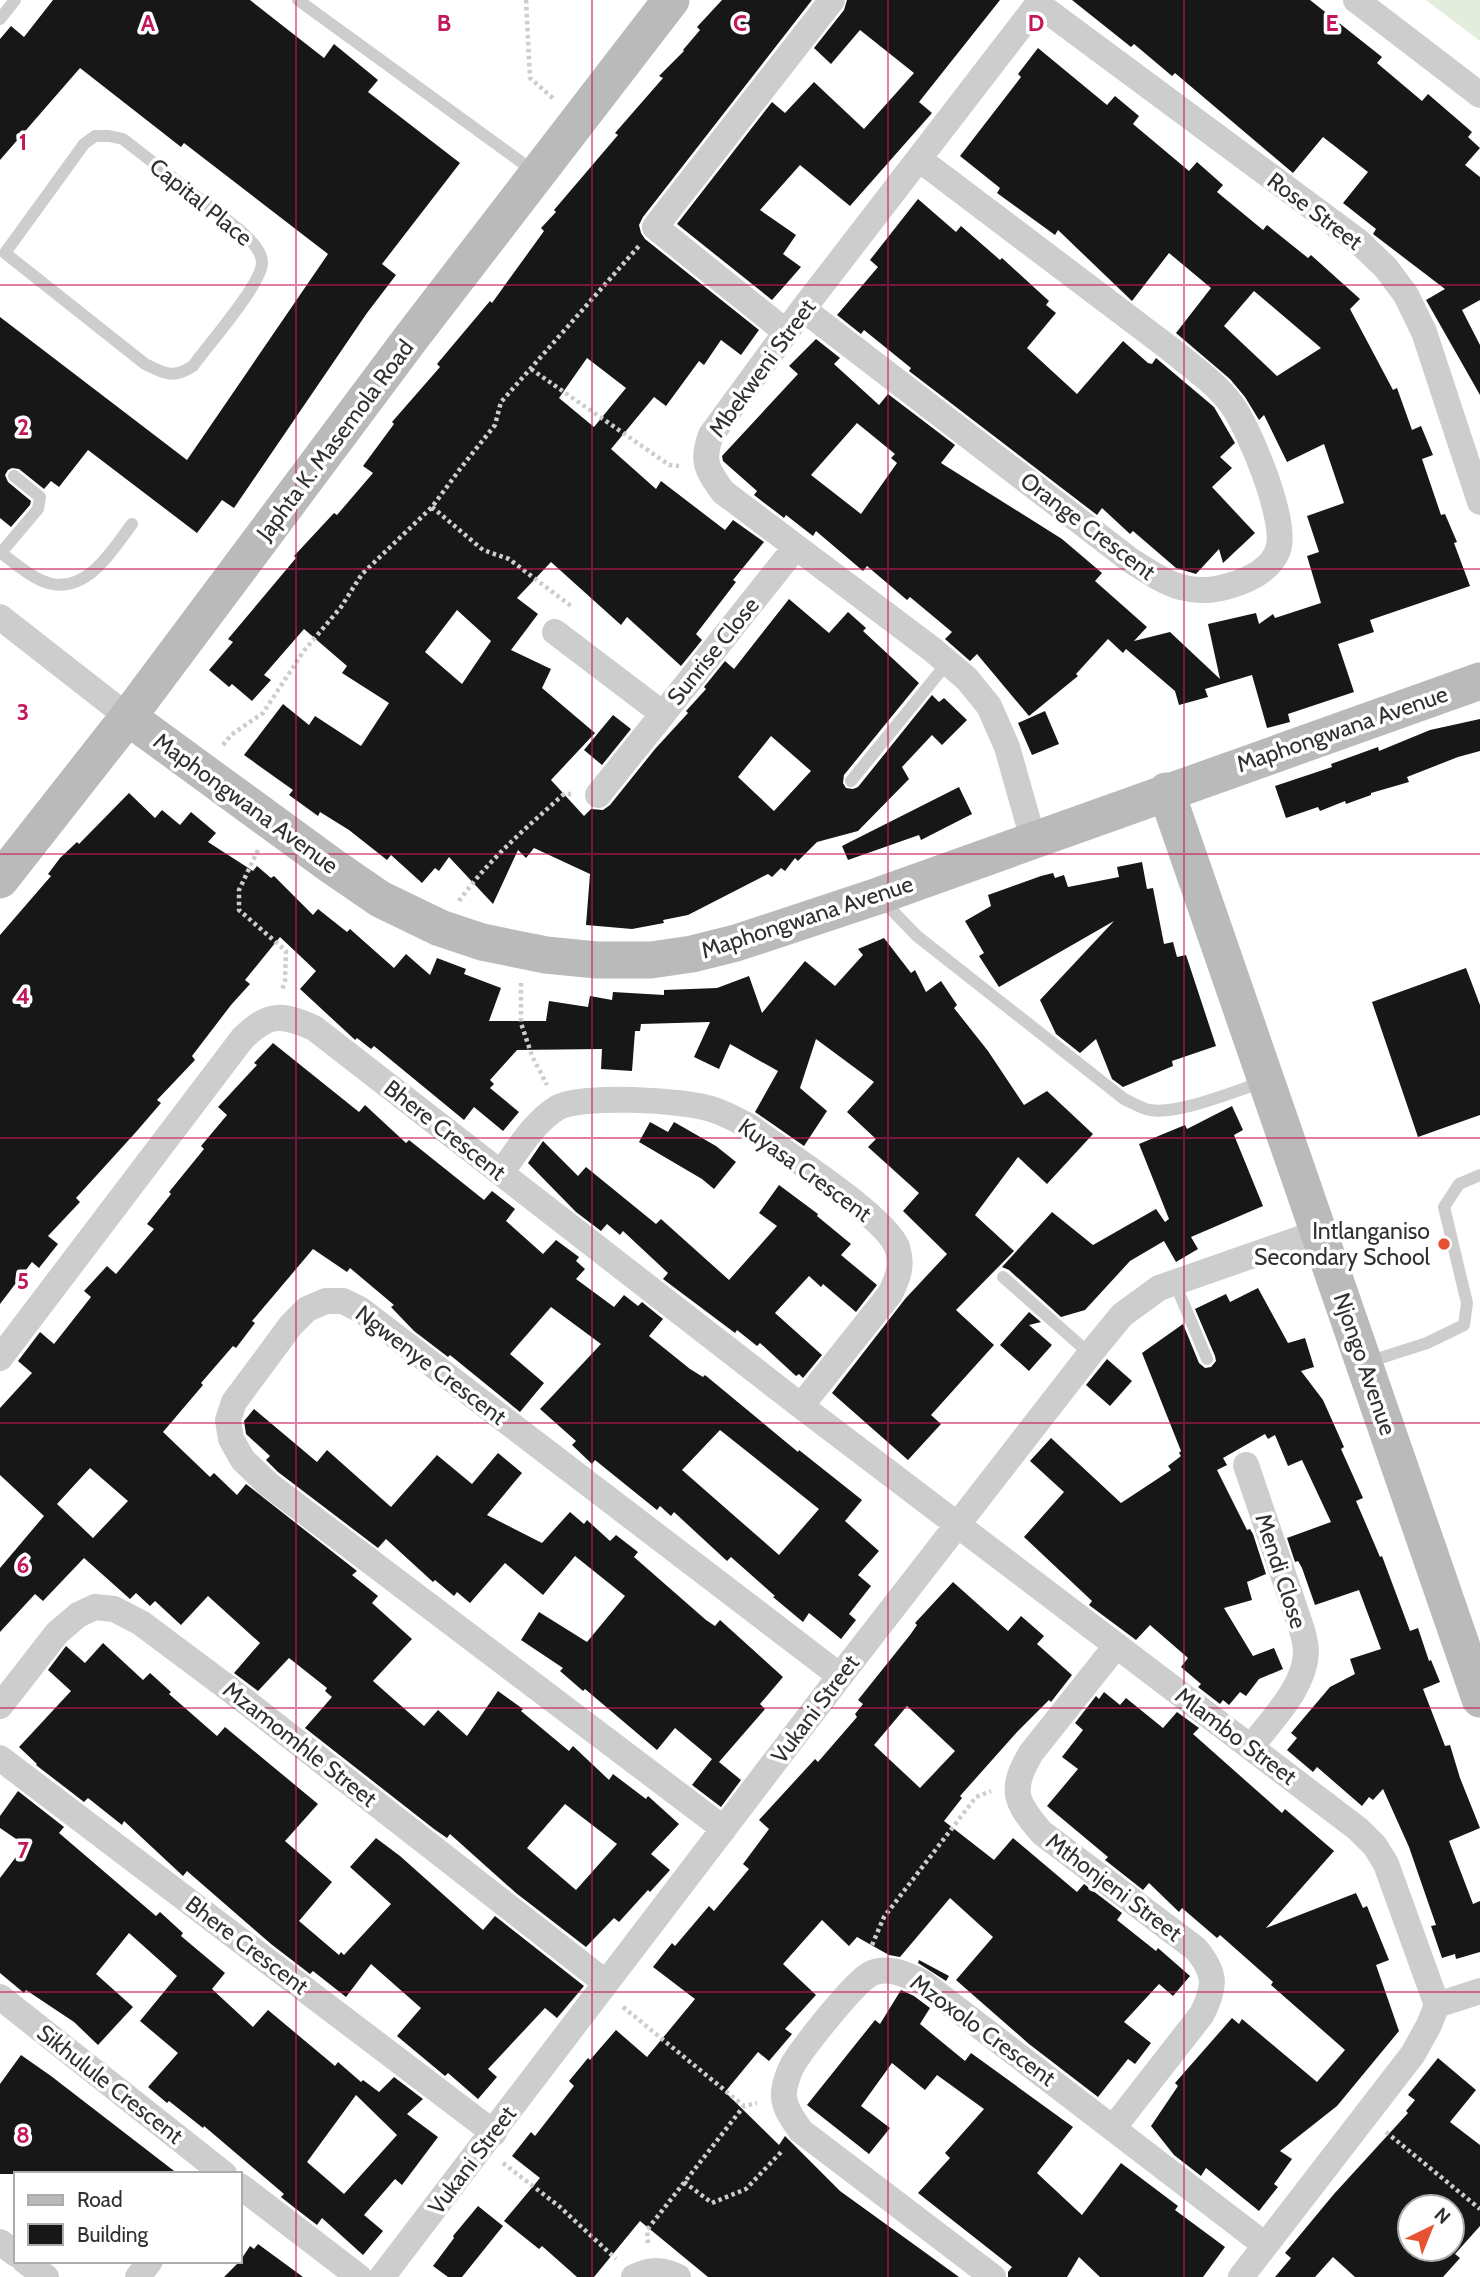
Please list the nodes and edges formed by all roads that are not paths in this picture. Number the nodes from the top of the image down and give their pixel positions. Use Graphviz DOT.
graph roads {
  1 [pos="15,0"];
  2 [pos="298,0"];
  3 [pos="671,0"];
  4 [pos="832,0"];
  5 [pos="1356,0"];
  6 [pos="1040,2"];
  7 [pos="0,19"];
  8 [pos="1480,95"];
  9 [pos="919,159"];
  10 [pos="537,174"];
  11 [pos="5,253"];
  12 [pos="803,309"];
  13 [pos="786,332"];
  14 [pos="14,476"];
  15 [pos="1480,502"];
  16 [pos="132,524"];
  17 [pos="795,548"];
  18 [pos="0,553"];
  19 [pos="0,617"];
  20 [pos="555,632"];
  21 [pos="948,662"];
  22 [pos="1480,681"];
  23 [pos="663,714"];
  24 [pos="128,717"];
  25 [pos="851,781"];
  26 [pos="1166,792"];
  27 [pos="598,795"];
  28 [pos="1032,839"];
  29 [pos="0,880"];
  30 [pos="878,896"];
  31 [pos="1267,1081"];
  32 [pos="501,1173"];
  33 [pos="1480,1175"];
  34 [pos="1319,1232"];
  35 [pos="1003,1277"];
  36 [pos="1174,1281"];
  37 [pos="1090,1354"];
  38 [pos="0,1358"];
  39 [pos="1207,1359"];
  40 [pos="1365,1363"];
  41 [pos="801,1406"];
  42 [pos="1246,1465"];
  43 [pos="959,1525"];
  44 [pos="1116,1646"];
  45 [pos="840,1676"];
  46 [pos="1480,1699"];
  47 [pos="0,1706"];
  48 [pos="1251,1746"];
  49 [pos="0,1758"];
  50 [pos="724,1829"];
  51 [pos="606,1983"];
  52 [pos="1480,1991"];
  53 [pos="0,1997"];
  54 [pos="1437,2005"];
  55 [pos="1114,2127"];
  56 [pos="488,2140"];
  57 [pos="221,2172"];
  58 [pos="242,2188"];
  59 [pos="1265,2245"];
  60 [pos="28,2263"];
  61 [pos="636,2272"];
  62 [pos="46,2277"];
  63 [pos="359,2277"];
  64 [pos="382,2277"];
  65 [pos="678,2277"];
  66 [pos="993,2277"];
  67 [pos="1241,2277"];
  1 -- 7 [label="lane"];
  2 -- 10 [label="lane"];
  3 -- 10 [label="street, Japhta K. Masemola Road"];
  4 -- 13 [label="street"];
  5 -- 8 [label="street"];
  6 -- 9 [label="street, Mbekweni Street"];
  6 -- 15 [label="street, Rose Street"];
  9 -- 12 [label="street, Mbekweni Street"];
  9 -- 12 [label="street, Orange Crescent"];
  10 -- 24 [label="street, Japhta K. Masemola Road"];
  11 -- 11 [label="lane, Capital Place"];
  12 -- 13 [label="street, Mbekweni Street"];
  13 -- 17 [label="street, Mbekweni Street"];
  14 -- 18 [label="lane"];
  16 -- 18 [label="lane"];
  17 -- 21 [label="street, Mbekweni Street"];
  17 -- 23 [label="street, Sunrise Close"];
  19 -- 24 [label="street"];
  20 -- 23 [label="street, Sunrise Close"];
  21 -- 25 [label="lane"];
  21 -- 28 [label="street, Mbekweni Street"];
  22 -- 26 [label="street, Maphongwana Avenue"];
  23 -- 27 [label="street"];
  24 -- 29 [label="street, Japhta K. Masemola Road"];
  24 -- 30 [label="street, Maphongwana Avenue"];
  26 -- 28 [label="street, Maphongwana Avenue"];
  26 -- 31 [label="street, Njongo Avenue"];
  28 -- 30 [label="street, Maphongwana Avenue"];
  30 -- 31 [label="lane"];
  31 -- 34 [label="street, Njongo Avenue"];
  32 -- 38 [label="street, Bhere Crescent"];
  32 -- 41 [label="street, Bhere Crescent"];
  32 -- 41 [label="street, Kuyasa Crescent"];
  33 -- 40 [label="lane"];
  34 -- 36 [label="street, Vukani Street"];
  34 -- 40 [label="street, Njongo Avenue"];
  35 -- 37 [label="lane"];
  36 -- 37 [label="street, Vukani Street"];
  36 -- 39 [label="lane"];
  37 -- 43 [label="street, Vukani Street"];
  40 -- 46 [label="street, Njongo Avenue"];
  41 -- 43 [label="street, Bhere Crescent"];
  42 -- 48 [label="street, Mendi Close"];
  43 -- 44 [label="street, Mlambo Street"];
  43 -- 45 [label="street, Vukani Street"];
  44 -- 48 [label="street, Mlambo Street"];
  44 -- 55 [label="street, Mthonjeni Street"];
  45 -- 50 [label="street, Vukani Street"];
  45 -- 50 [label="street, Ngwenye Crescent"];
  47 -- 51 [label="street, Mzamomhle Street"];
  48 -- 54 [label="street, Mlambo Street"];
  49 -- 56 [label="street, Bhere Crescent"];
  50 -- 51 [label="street, Vukani Street"];
  51 -- 56 [label="street, Vukani Street"];
  52 -- 54 [label="street"];
  53 -- 57 [label="street, Sikhulule Crescent"];
  54 -- 59 [label="street"];
  55 -- 59 [label="street, Mzoxolo Crescent"];
  55 -- 66 [label="street, Mzoxolo Crescent"];
  56 -- 64 [label="street, Vukani Street"];
  58 -- 63 [label="street, Sikhulule Crescent"];
  59 -- 67 [label="street"];
  60 -- 62 [label="street"];
  61 -- 65 [label="street"];
}
